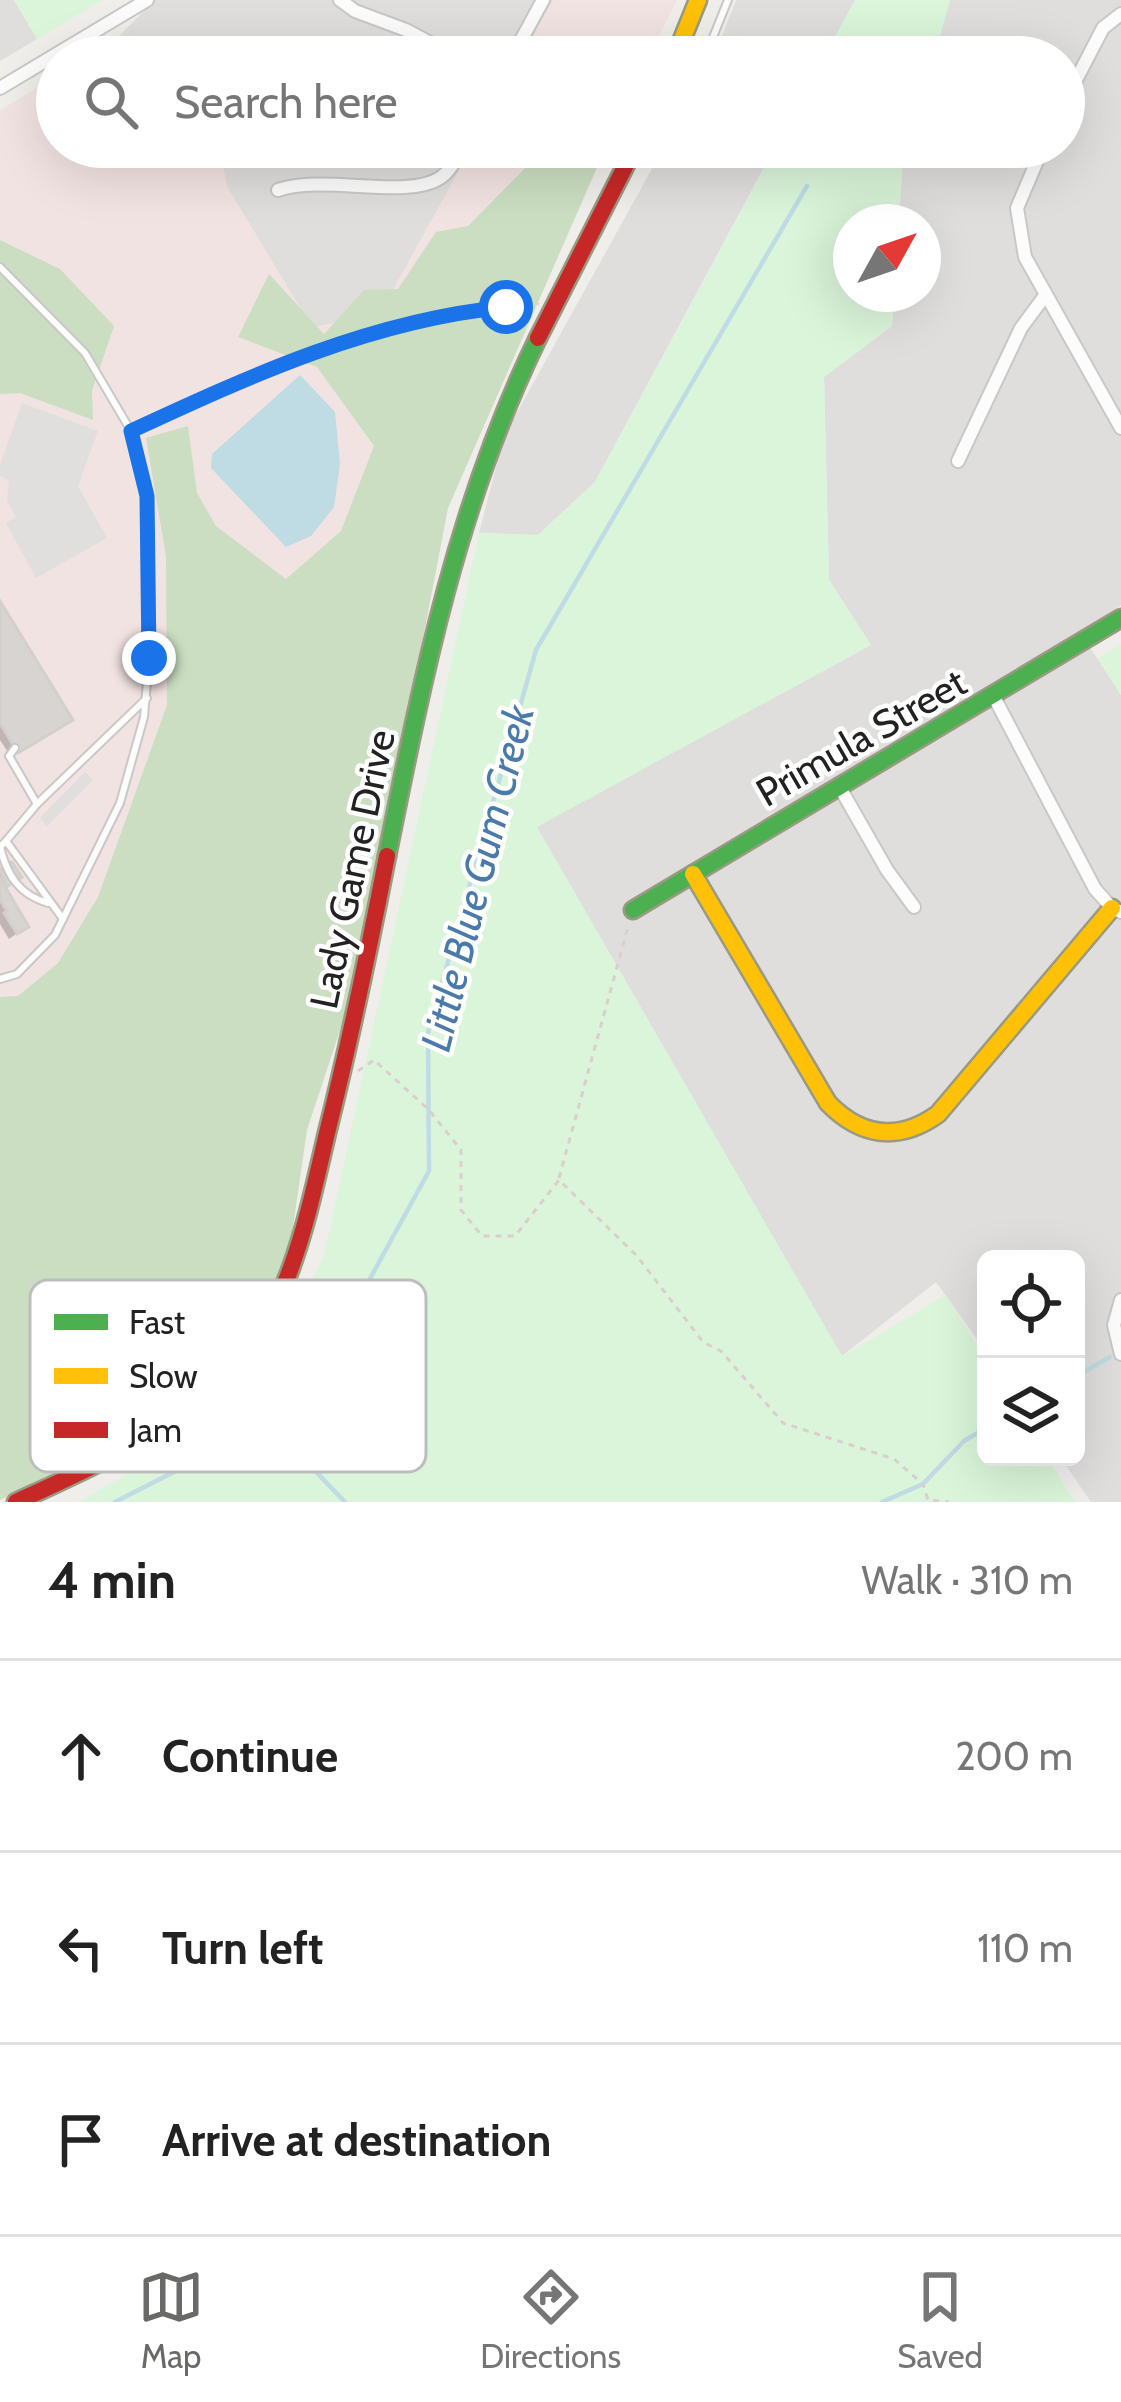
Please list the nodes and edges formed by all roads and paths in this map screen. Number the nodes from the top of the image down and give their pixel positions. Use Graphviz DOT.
graph roads {
  1 [pos="147,0"];
  2 [pos="340,0"];
  3 [pos="543,0"];
  4 [pos="698,0"];
  5 [pos="728,0"];
  6 [pos="1121,14"];
  7 [pos="87,36"];
  8 [pos="417,36"];
  9 [pos="523,36"];
  10 [pos="683,36"];
  11 [pos="713,36"];
  12 [pos="1085,63"];
  13 [pos="36,66"];
  14 [pos="0,88"];
  15 [pos="447,168"];
  16 [pos="624,168"];
  17 [pos="1033,168"];
  18 [pos="278,190"];
  19 [pos="0,267"];
  20 [pos="1044,297"];
  21 [pos="556,303"];
  22 [pos="1121,428"];
  23 [pos="131,431"];
  24 [pos="958,461"];
  25 [pos="1121,618"];
  26 [pos="148,698"];
  27 [pos="994,698"];
  28 [pos="15,748"];
  29 [pos="839,786"];
  30 [pos="37,804"];
  31 [pos="6,841"];
  32 [pos="693,874"];
  33 [pos="51,904"];
  34 [pos="914,908"];
  35 [pos="633,910"];
  36 [pos="1116,910"];
  37 [pos="63,919"];
  38 [pos="0,979"];
  39 [pos="341,1081"];
  40 [pos="559,1180"];
  41 [pos="284,1280"];
  42 [pos="1121,1300"];
  43 [pos="1121,1354"];
  44 [pos="76,1472"];
  45 [pos="16,1502"];
  46 [pos="949,1502"];
  1 -- 7 [label="street"];
  2 -- 8 [label="street"];
  3 -- 9 [label="street"];
  4 -- 10 [label="main road"];
  5 -- 11 [label="lane"];
  6 -- 12 [label="street"];
  13 -- 14 [label="street"];
  15 -- 18 [label="street"];
  16 -- 21 [label="main road, Lady Game Drive"];
  17 -- 20 [label="street"];
  19 -- 23 [label="lane"];
  20 -- 22 [label="street"];
  20 -- 24 [label="street"];
  21 -- 23 [label="path"];
  21 -- 39 [label="main road, Lady Game Drive"];
  23 -- 26 [label="lane"];
  25 -- 27 [label="main road, Primula Street"];
  26 -- 30 [label="lane"];
  26 -- 37 [label="lane"];
  27 -- 29 [label="main road, Primula Street"];
  27 -- 36 [label="street"];
  28 -- 30 [label="lane"];
  29 -- 32 [label="main road, Primula Street"];
  29 -- 34 [label="street"];
  30 -- 31 [label="lane"];
  31 -- 33 [label="lane"];
  31 -- 33 [label="lane"];
  32 -- 35 [label="main road, Primula Street"];
  32 -- 36 [label="main road"];
  33 -- 37 [label="lane"];
  35 -- 40 [label="path"];
  37 -- 38 [label="lane"];
  39 -- 40 [label="path"];
  39 -- 41 [label="main road, Lady Game Drive"];
  40 -- 46 [label="path"];
  42 -- 43 [label="street"];
  44 -- 45 [label="main road, Lady Game Drive"];
}
